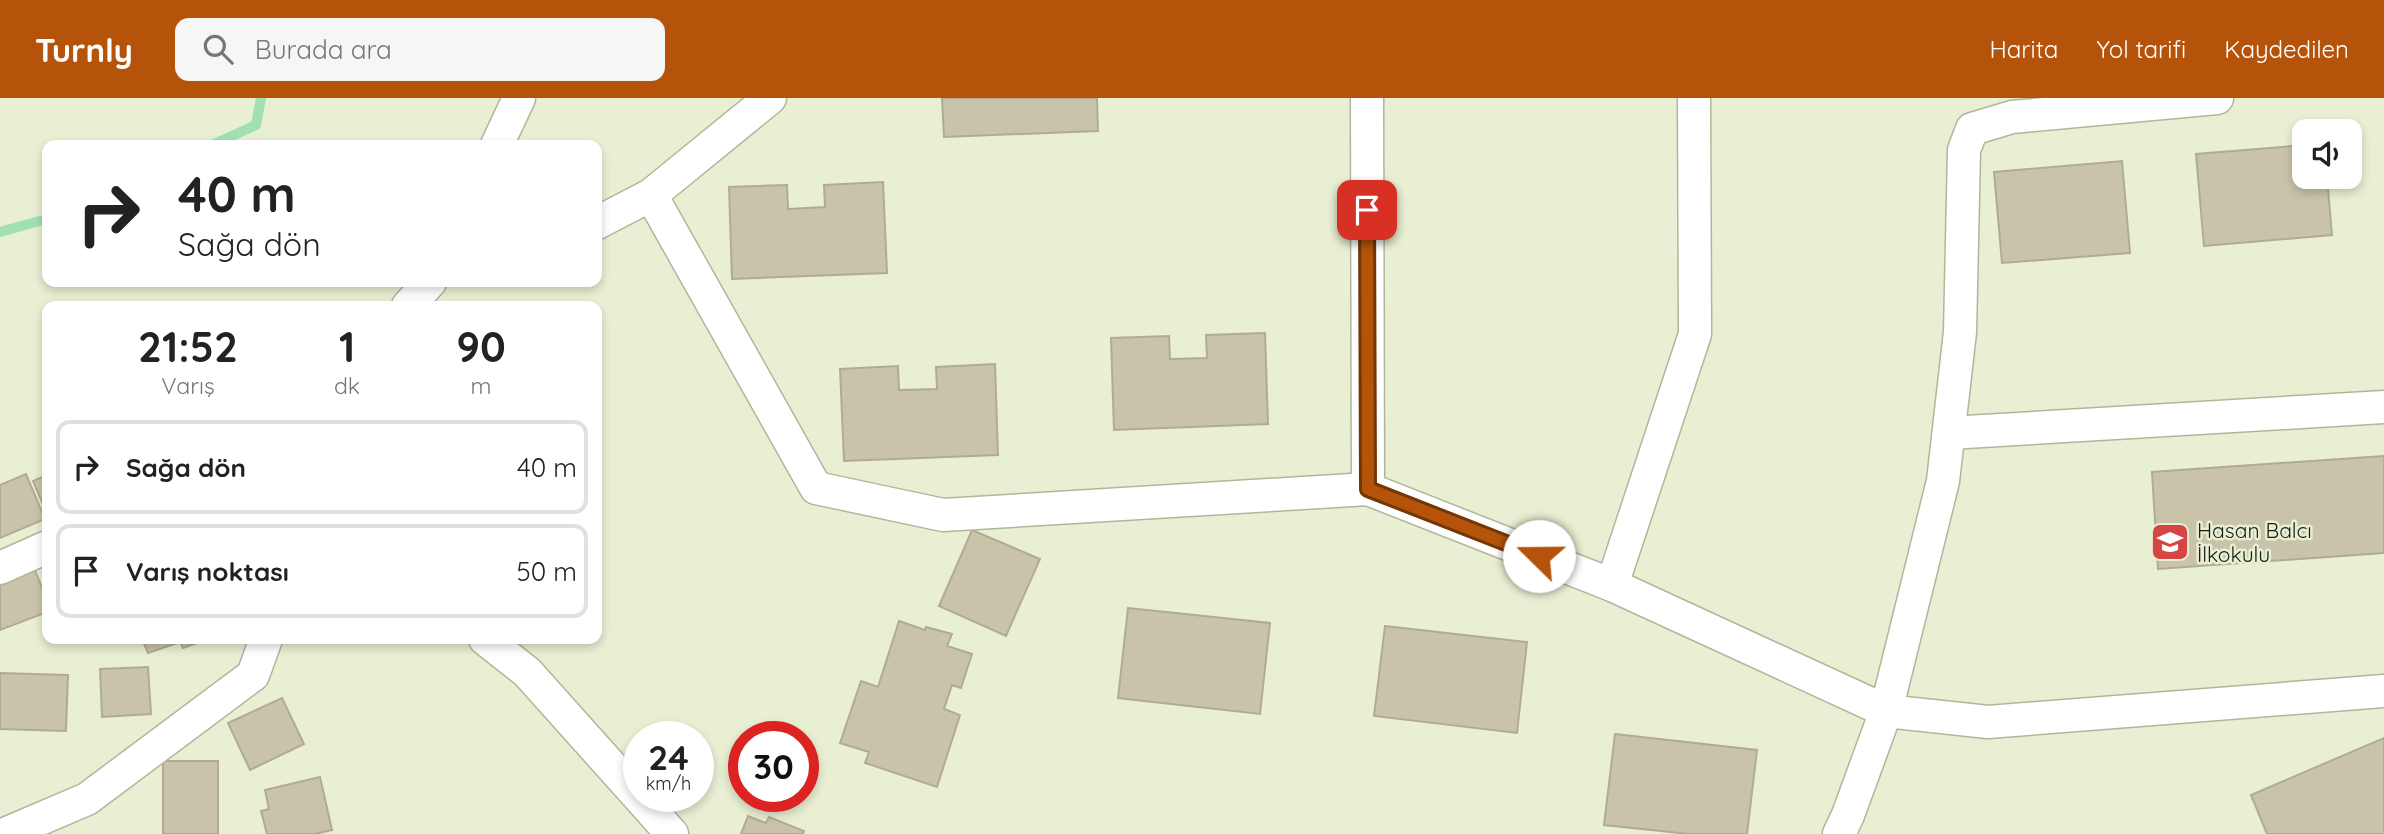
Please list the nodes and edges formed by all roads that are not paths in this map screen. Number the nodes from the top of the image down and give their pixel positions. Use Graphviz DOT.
graph roads {
  1 [pos="519,98"];
  2 [pos="770,98"];
  3 [pos="1367,98"];
  4 [pos="1694,98"];
  5 [pos="2217,98"];
  6 [pos="499,140"];
  7 [pos="651,195"];
  8 [pos="602,220"];
  9 [pos="425,287"];
  10 [pos="413,301"];
  11 [pos="2384,407"];
  12 [pos="1949,433"];
  13 [pos="1368,489"];
  14 [pos="42,549"];
  15 [pos="0,568"];
  16 [pos="1612,585"];
  17 [pos="264,644"];
  18 [pos="491,644"];
  19 [pos="2384,691"];
  20 [pos="1886,711"];
  21 [pos="5,834"];
  22 [pos="672,834"];
  23 [pos="1839,834"];
  1 -- 6 [label="street"];
  2 -- 7 [label="street"];
  3 -- 13 [label="street"];
  4 -- 16 [label="street"];
  5 -- 12 [label="street"];
  7 -- 8 [label="street"];
  7 -- 13 [label="street"];
  9 -- 10 [label="street"];
  11 -- 12 [label="street"];
  12 -- 20 [label="street"];
  13 -- 16 [label="street"];
  14 -- 15 [label="street"];
  16 -- 20 [label="street"];
  17 -- 21 [label="street"];
  18 -- 22 [label="street"];
  19 -- 20 [label="street"];
  20 -- 23 [label="street"];
}
